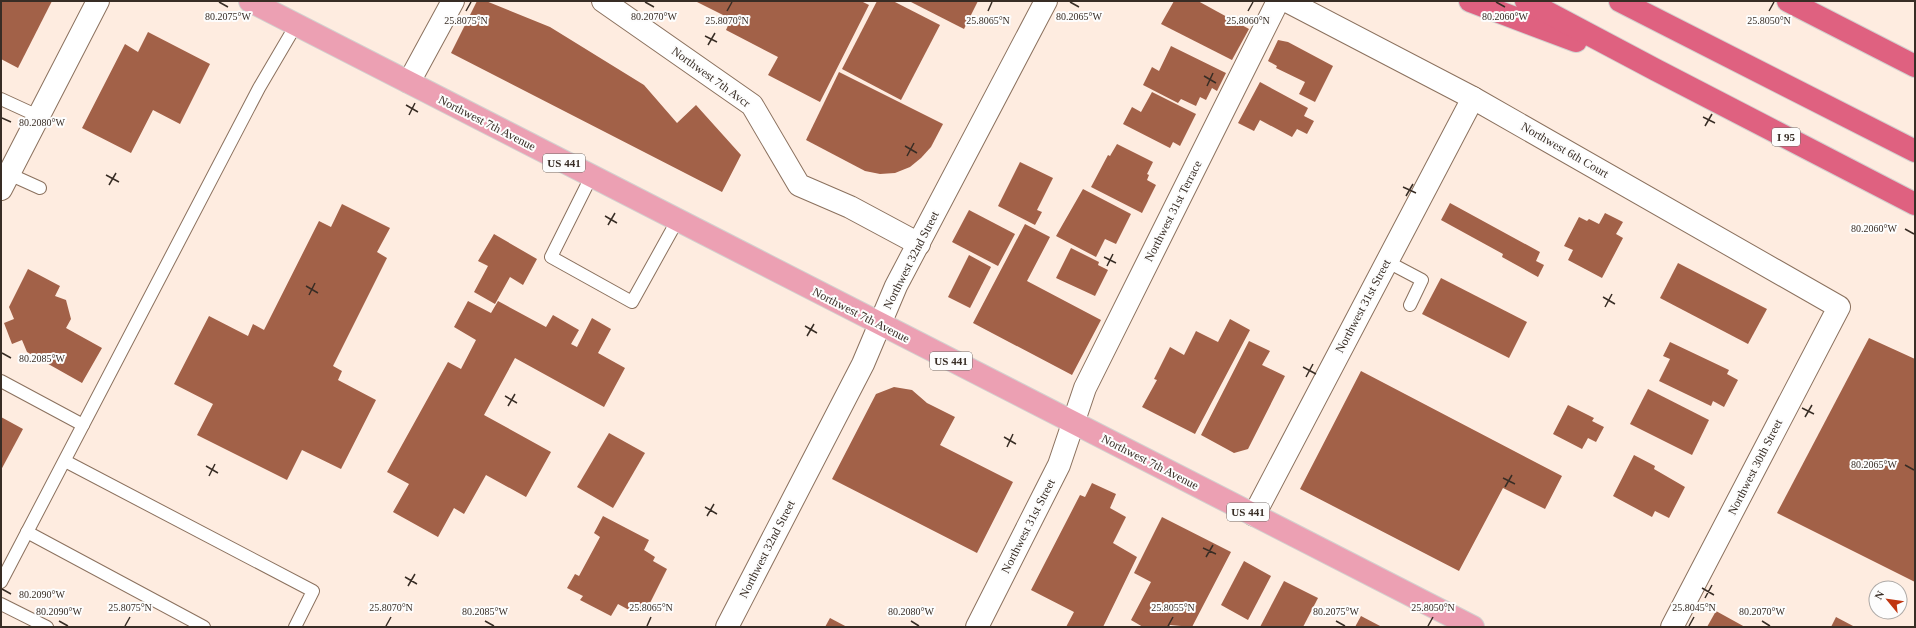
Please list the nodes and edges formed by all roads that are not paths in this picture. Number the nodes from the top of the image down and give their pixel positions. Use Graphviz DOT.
graph roads {
  1 [pos="98,1"];
  2 [pos="250,1"];
  3 [pos="453,1"];
  4 [pos="603,1"];
  5 [pos="1046,1"];
  6 [pos="1278,1"];
  7 [pos="1287,1"];
  8 [pos="1470,1"];
  9 [pos="1526,1"];
  10 [pos="1620,1"];
  11 [pos="1788,1"];
  12 [pos="296,25"];
  13 [pos="1915,66"];
  14 [pos="1656,70"];
  15 [pos="409,82"];
  16 [pos="1473,98"];
  17 [pos="1,99"];
  18 [pos="38,116"];
  19 [pos="1915,151"];
  20 [pos="591,177"];
  21 [pos="5,181"];
  22 [pos="40,188"];
  23 [pos="1915,204"];
  24 [pos="677,221"];
  25 [pos="919,244"];
  26 [pos="1386,261"];
  27 [pos="1410,304"];
  28 [pos="1839,307"];
  29 [pos="879,324"];
  30 [pos="1,381"];
  31 [pos="1073,423"];
  32 [pos="83,425"];
  33 [pos="64,461"];
  34 [pos="1254,515"];
  35 [pos="27,532"];
  36 [pos="1,582"];
  37 [pos="1,604"];
  38 [pos="1470,626"];
  39 [pos="47,627"];
  40 [pos="204,627"];
  41 [pos="295,627"];
  42 [pos="727,627"];
  43 [pos="977,627"];
  44 [pos="1672,627"];
  1 -- 18 [label="street"];
  2 -- 12 [label="main road, Northwest 7th Avenue / US 441"];
  3 -- 15 [label="street"];
  4 -- 25 [label="street, Northwest 7th Avcr"];
  5 -- 25 [label="street, Northwest 32nd Street"];
  6 -- 31 [label="street, Northwest 31st Terrace"];
  7 -- 16 [label="street, Northwest 6th Court"];
  8 -- 14 [label="highway"];
  9 -- 14 [label="highway, I 95"];
  10 -- 19 [label="highway"];
  11 -- 13 [label="highway"];
  12 -- 15 [label="main road, Northwest 7th Avenue / US 441"];
  12 -- 32 [label="lane"];
  14 -- 23 [label="highway, I 95"];
  15 -- 20 [label="main road, Northwest 7th Avenue / US 441"];
  16 -- 26 [label="street, Northwest 31st Street"];
  16 -- 28 [label="street, Northwest 6th Court"];
  17 -- 18 [label="lane"];
  18 -- 21 [label="street"];
  20 -- 24 [label="main road, Northwest 7th Avenue / US 441"];
  20 -- 24 [label="lane"];
  21 -- 22 [label="lane"];
  24 -- 29 [label="main road, Northwest 7th Avenue / US 441"];
  25 -- 29 [label="street, Northwest 32nd Street"];
  26 -- 27 [label="lane"];
  26 -- 34 [label="street, Northwest 31st Street"];
  28 -- 44 [label="street, Northwest 30th Street"];
  29 -- 31 [label="main road, Northwest 7th Avenue / US 441"];
  29 -- 42 [label="street, Northwest 32nd Street"];
  30 -- 32 [label="lane"];
  31 -- 34 [label="main road, Northwest 7th Avenue / US 441"];
  31 -- 43 [label="street, Northwest 31st Street"];
  32 -- 33 [label="lane"];
  33 -- 35 [label="lane"];
  33 -- 41 [label="lane"];
  34 -- 38 [label="main road, Northwest 7th Avenue / US 441"];
  35 -- 36 [label="lane"];
  35 -- 40 [label="lane"];
  37 -- 39 [label="lane"];
}
